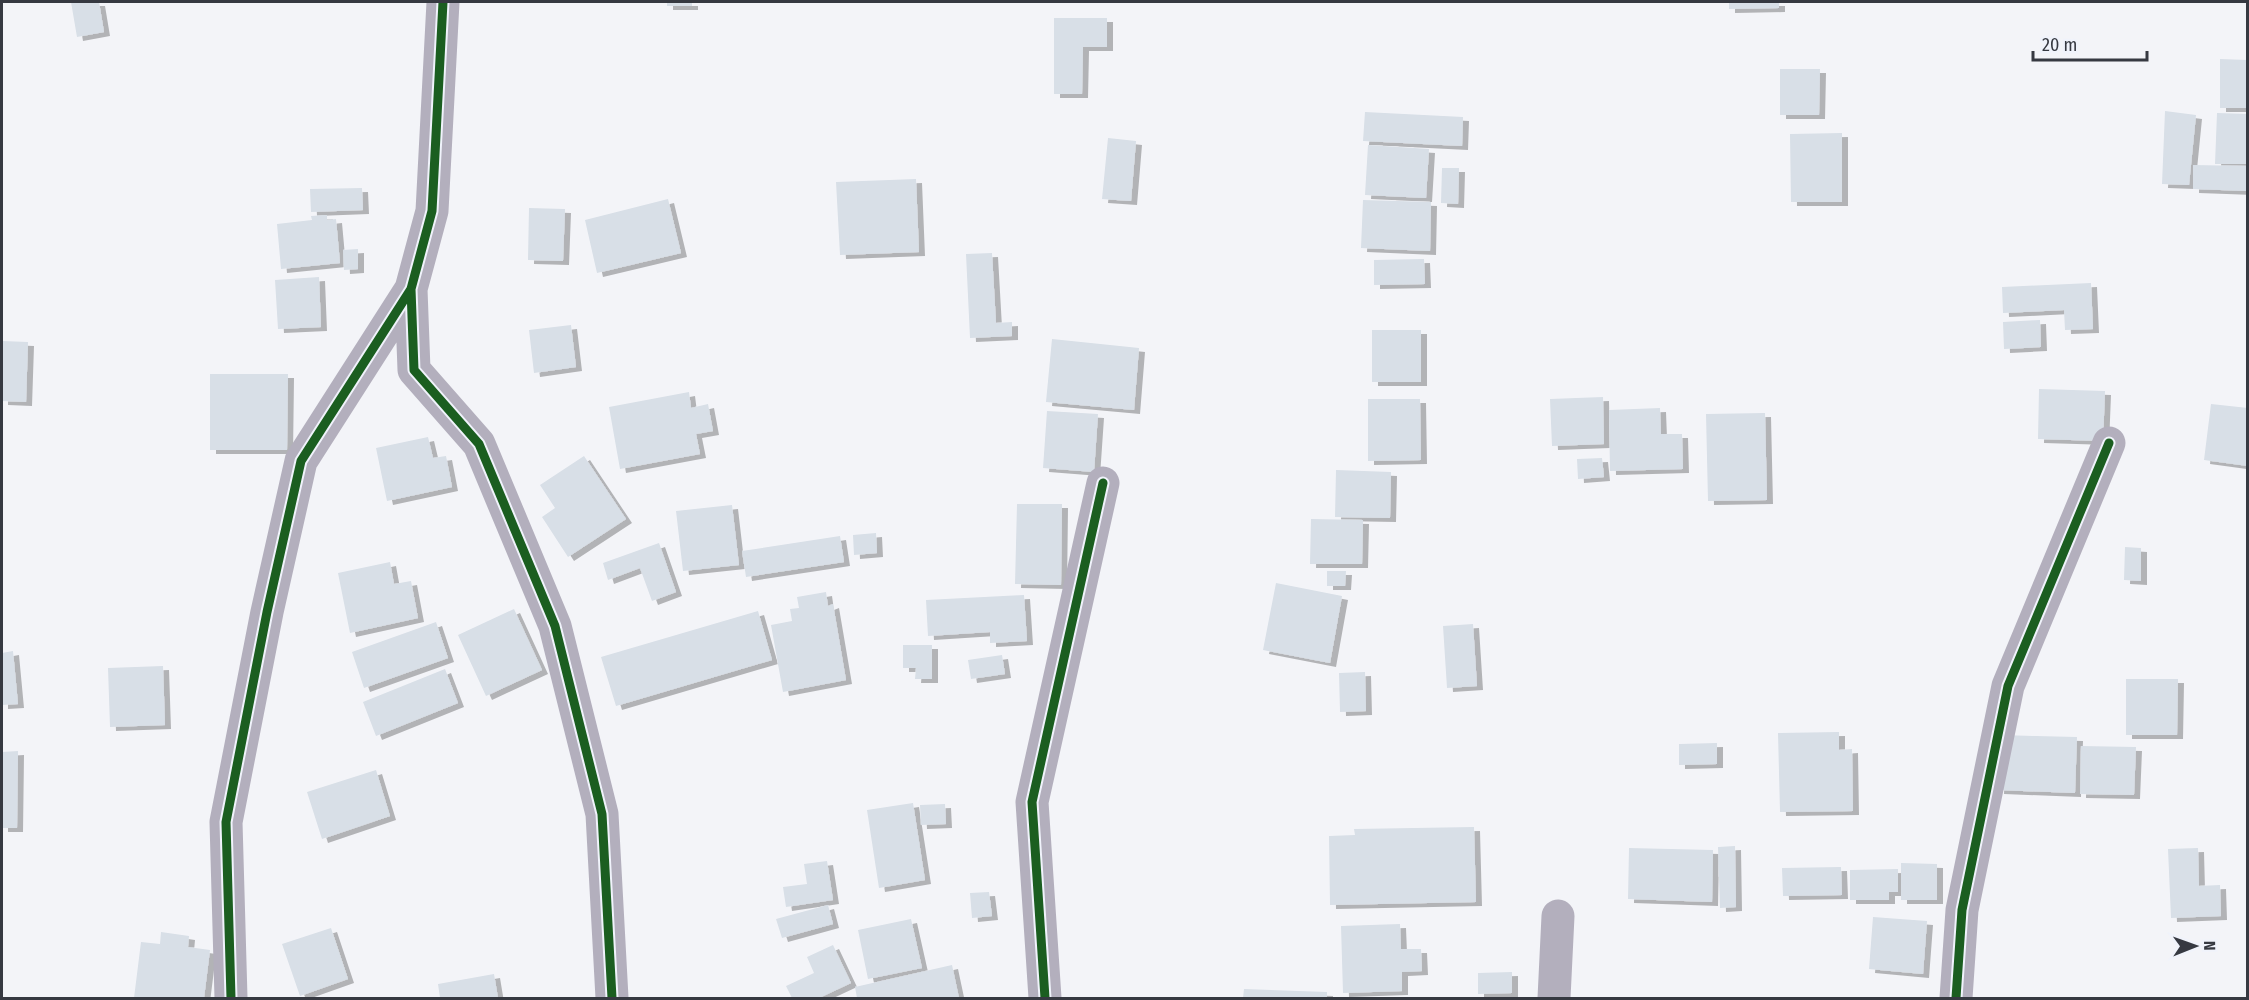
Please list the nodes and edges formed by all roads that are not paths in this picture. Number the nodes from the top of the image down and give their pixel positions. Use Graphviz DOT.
graph roads {
  1 [pos="443,2"];
  2 [pos="411,289"];
  3 [pos="2109,443"];
  4 [pos="1104,483"];
  5 [pos="1558,916"];
  6 [pos="231,999"];
  7 [pos="612,999"];
  8 [pos="1045,999"];
  9 [pos="1554,999"];
  10 [pos="1956,999"];
  1 -- 2 [label="street"];
  2 -- 6 [label="street"];
  2 -- 7 [label="street"];
  3 -- 10 [label="street"];
  4 -- 8 [label="street"];
  5 -- 9 [label="street"];
}
